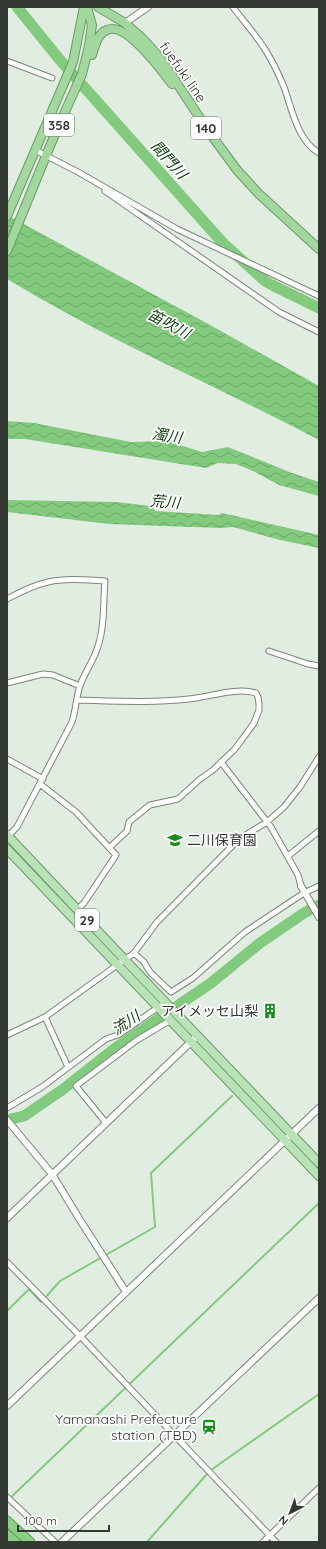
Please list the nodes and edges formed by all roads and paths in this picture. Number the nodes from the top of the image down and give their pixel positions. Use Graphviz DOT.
graph roads {
  1 [pos="84,7"];
  2 [pos="87,7"];
  3 [pos="98,7"];
  4 [pos="148,7"];
  5 [pos="233,7"];
  6 [pos="125,23"];
  7 [pos="7,60"];
  8 [pos="83,70"];
  9 [pos="52,78"];
  10 [pos="198,116"];
  11 [pos="319,153"];
  12 [pos="33,154"];
  13 [pos="44,159"];
  14 [pos="78,172"];
  15 [pos="7,216"];
  16 [pos="319,249"];
  17 [pos="7,251"];
  18 [pos="319,296"];
  19 [pos="319,332"];
  20 [pos="7,599"];
  21 [pos="269,651"];
  22 [pos="319,666"];
  23 [pos="7,683"];
  24 [pos="80,686"];
  25 [pos="78,700"];
  26 [pos="319,757"];
  27 [pos="7,759"];
  28 [pos="221,762"];
  29 [pos="43,779"];
  30 [pos="40,784"];
  31 [pos="267,822"];
  32 [pos="319,831"];
  33 [pos="7,836"];
  34 [pos="110,847"];
  35 [pos="7,849"];
  36 [pos="288,856"];
  37 [pos="301,886"];
  38 [pos="319,886"];
  39 [pos="304,893"];
  40 [pos="77,910"];
  41 [pos="318,916"];
  42 [pos="134,953"];
  43 [pos="122,963"];
  44 [pos="166,1003"];
  45 [pos="159,1008"];
  46 [pos="45,1017"];
  47 [pos="171,1017"];
  48 [pos="7,1035"];
  49 [pos="194,1038"];
  50 [pos="68,1067"];
  51 [pos="7,1108"];
  52 [pos="319,1108"];
  53 [pos="7,1120"];
  54 [pos="106,1123"];
  55 [pos="292,1134"];
  56 [pos="285,1141"];
  57 [pos="319,1163"];
  58 [pos="52,1174"];
  59 [pos="319,1176"];
  60 [pos="7,1218"];
  61 [pos="7,1262"];
  62 [pos="126,1292"];
  63 [pos="319,1298"];
  64 [pos="80,1336"];
  65 [pos="7,1406"];
  66 [pos="174,1436"];
  67 [pos="319,1488"];
  68 [pos="7,1497"];
  69 [pos="7,1520"];
  70 [pos="7,1534"];
  71 [pos="270,1536"];
  72 [pos="15,1542"];
  73 [pos="30,1542"];
  74 [pos="55,1542"];
  75 [pos="62,1542"];
  76 [pos="263,1542"];
  77 [pos="276,1542"];
  1 -- 12 [label="highway, 358"];
  2 -- 8 [label="highway, 358"];
  3 -- 6 [label="highway, fuefuki line / 140"];
  4 -- 6 [label="street"];
  5 -- 11 [label="street"];
  6 -- 10 [label="highway, fuefuki line / 140"];
  7 -- 9 [label="street"];
  8 -- 10 [label="highway"];
  8 -- 13 [label="highway, 358"];
  10 -- 16 [label="highway, fuefuki line / 140"];
  12 -- 13 [label="street"];
  12 -- 15 [label="highway, 358"];
  13 -- 14 [label="street"];
  13 -- 17 [label="highway, 358"];
  14 -- 18 [label="street"];
  14 -- 19 [label="street"];
  20 -- 24 [label="street"];
  21 -- 22 [label="street"];
  23 -- 24 [label="street"];
  24 -- 25 [label="street"];
  25 -- 28 [label="street"];
  25 -- 29 [label="street"];
  26 -- 31 [label="street"];
  27 -- 29 [label="street"];
  28 -- 31 [label="street"];
  28 -- 34 [label="street"];
  29 -- 30 [label="street"];
  30 -- 33 [label="street"];
  30 -- 34 [label="street"];
  31 -- 36 [label="street"];
  31 -- 42 [label="street"];
  32 -- 36 [label="street"];
  33 -- 40 [label="main road, 29"];
  34 -- 40 [label="street"];
  35 -- 43 [label="main road, 29"];
  36 -- 37 [label="street"];
  37 -- 39 [label="street"];
  38 -- 39 [label="street"];
  39 -- 41 [label="street"];
  39 -- 42 [label="street"];
  40 -- 43 [label="main road, 29"];
  42 -- 43 [label="street"];
  43 -- 44 [label="main road, 29"];
  43 -- 45 [label="main road, 29"];
  43 -- 46 [label="street"];
  44 -- 45 [label="street"];
  44 -- 47 [label="main road, 29"];
  45 -- 47 [label="main road, 29"];
  45 -- 50 [label="street"];
  46 -- 48 [label="street"];
  46 -- 50 [label="street"];
  47 -- 49 [label="main road, 29"];
  47 -- 54 [label="street"];
  49 -- 54 [label="street"];
  49 -- 55 [label="main road, 29"];
  49 -- 56 [label="main road, 29"];
  50 -- 51 [label="street"];
  52 -- 55 [label="street"];
  53 -- 58 [label="street"];
  54 -- 58 [label="street"];
  55 -- 56 [label="street"];
  55 -- 57 [label="main road, 29"];
  56 -- 59 [label="main road, 29"];
  56 -- 62 [label="street"];
  58 -- 60 [label="street"];
  58 -- 62 [label="street"];
  61 -- 64 [label="street"];
  62 -- 64 [label="street"];
  63 -- 66 [label="street"];
  64 -- 65 [label="street"];
  64 -- 66 [label="street"];
  66 -- 71 [label="street"];
  66 -- 75 [label="street"];
  67 -- 71 [label="street"];
  68 -- 74 [label="street"];
  69 -- 73 [label="highway"];
  70 -- 72 [label="highway"];
  71 -- 76 [label="street"];
  71 -- 77 [label="street"];
}
